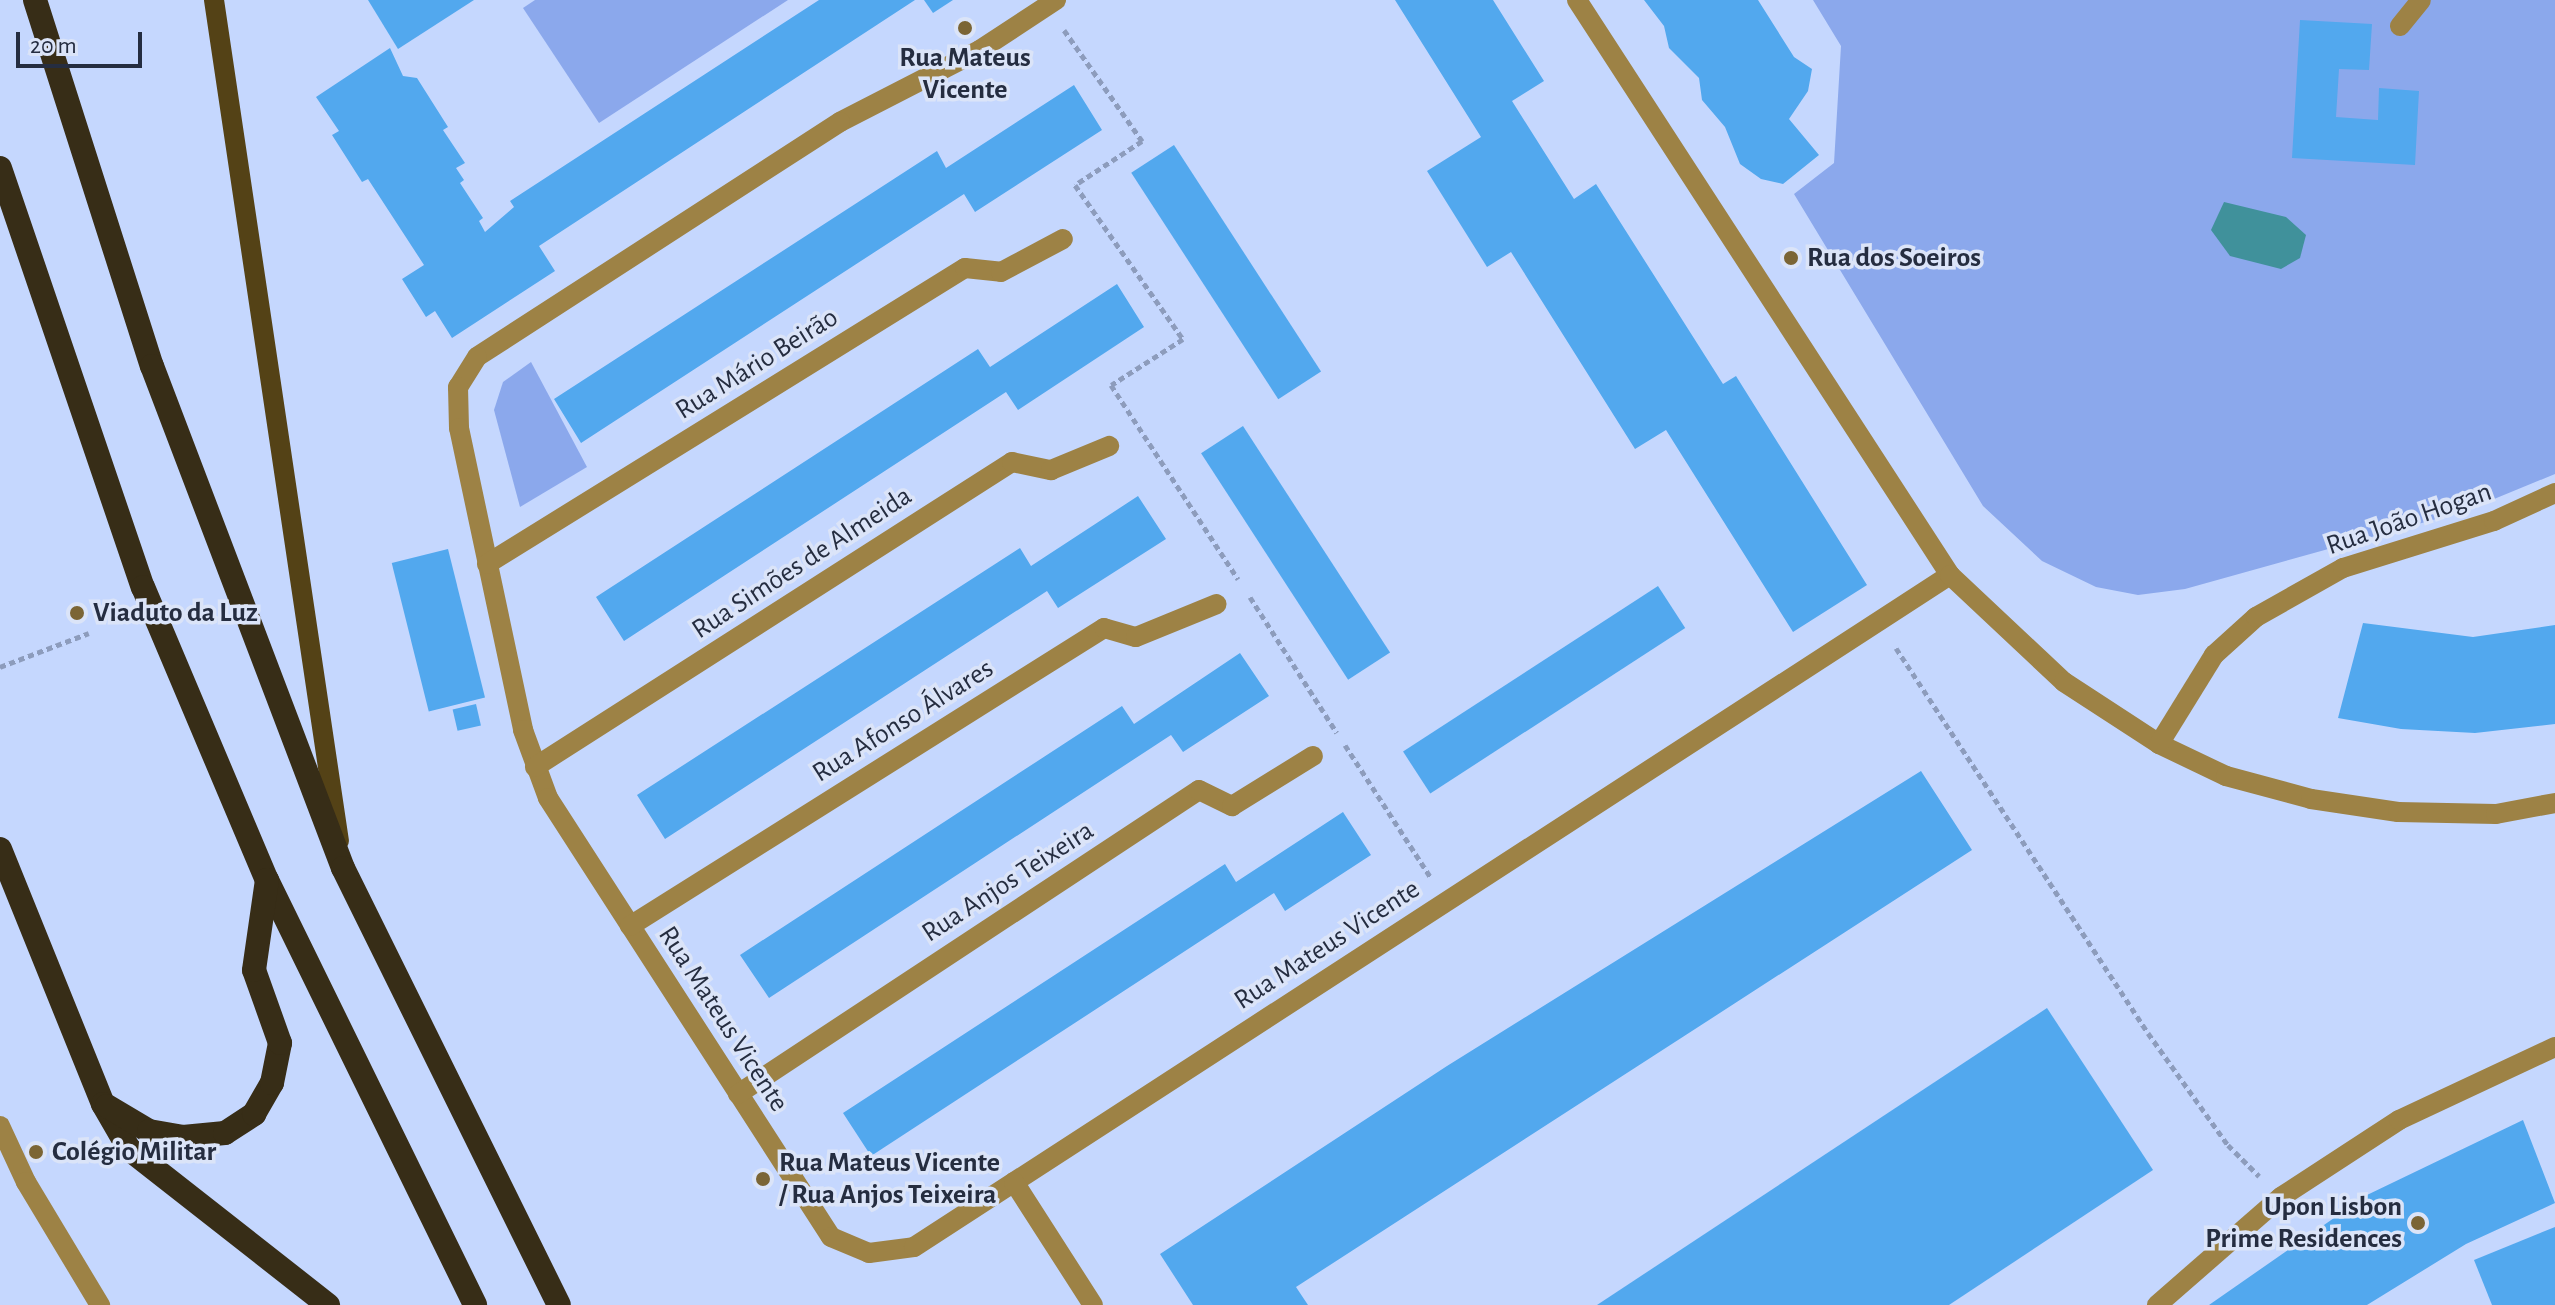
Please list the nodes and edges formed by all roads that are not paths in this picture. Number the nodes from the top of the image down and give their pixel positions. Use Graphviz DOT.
graph roads {
  1 [pos="35,0"];
  2 [pos="214,0"];
  3 [pos="1056,0"];
  4 [pos="1577,0"];
  5 [pos="2421,0"];
  6 [pos="2400,26"];
  7 [pos="0,168"];
  8 [pos="1063,239"];
  9 [pos="1109,446"];
  10 [pos="2555,493"];
  11 [pos="487,564"];
  12 [pos="1950,575"];
  13 [pos="1217,604"];
  14 [pos="2159,744"];
  15 [pos="1313,756"];
  16 [pos="535,767"];
  17 [pos="2555,803"];
  18 [pos="0,849"];
  19 [pos="343,868"];
  20 [pos="267,880"];
  21 [pos="630,926"];
  22 [pos="2555,1047"];
  23 [pos="738,1094"];
  24 [pos="103,1104"];
  25 [pos="0,1126"];
  26 [pos="1014,1182"];
  27 [pos="100,1305"];
  28 [pos="328,1305"];
  29 [pos="475,1305"];
  30 [pos="559,1305"];
  31 [pos="1093,1305"];
  32 [pos="2157,1305"];
  1 -- 19 [label="highway"];
  2 -- 19 [label="main road"];
  3 -- 11 [label="street, Rua Mateus Vicente"];
  4 -- 12 [label="street"];
  5 -- 6 [label="street"];
  7 -- 20 [label="highway"];
  8 -- 11 [label="street, Rua Mário Beirão"];
  9 -- 16 [label="street, Rua Simões de Almeida"];
  10 -- 14 [label="street, Rua João Hogan"];
  11 -- 16 [label="street, Rua Mateus Vicente"];
  12 -- 14 [label="street"];
  12 -- 26 [label="street, Rua Mateus Vicente"];
  13 -- 21 [label="street, Rua Afonso Álvares"];
  14 -- 17 [label="street"];
  15 -- 23 [label="street, Rua Anjos Teixeira"];
  16 -- 21 [label="street, Rua Mateus Vicente"];
  18 -- 24 [label="highway"];
  19 -- 30 [label="highway"];
  20 -- 24 [label="highway"];
  20 -- 29 [label="highway"];
  21 -- 23 [label="street, Rua Mateus Vicente"];
  22 -- 32 [label="street"];
  23 -- 26 [label="street, Rua Mateus Vicente"];
  24 -- 28 [label="highway"];
  25 -- 27 [label="street"];
  26 -- 31 [label="street"];
}
